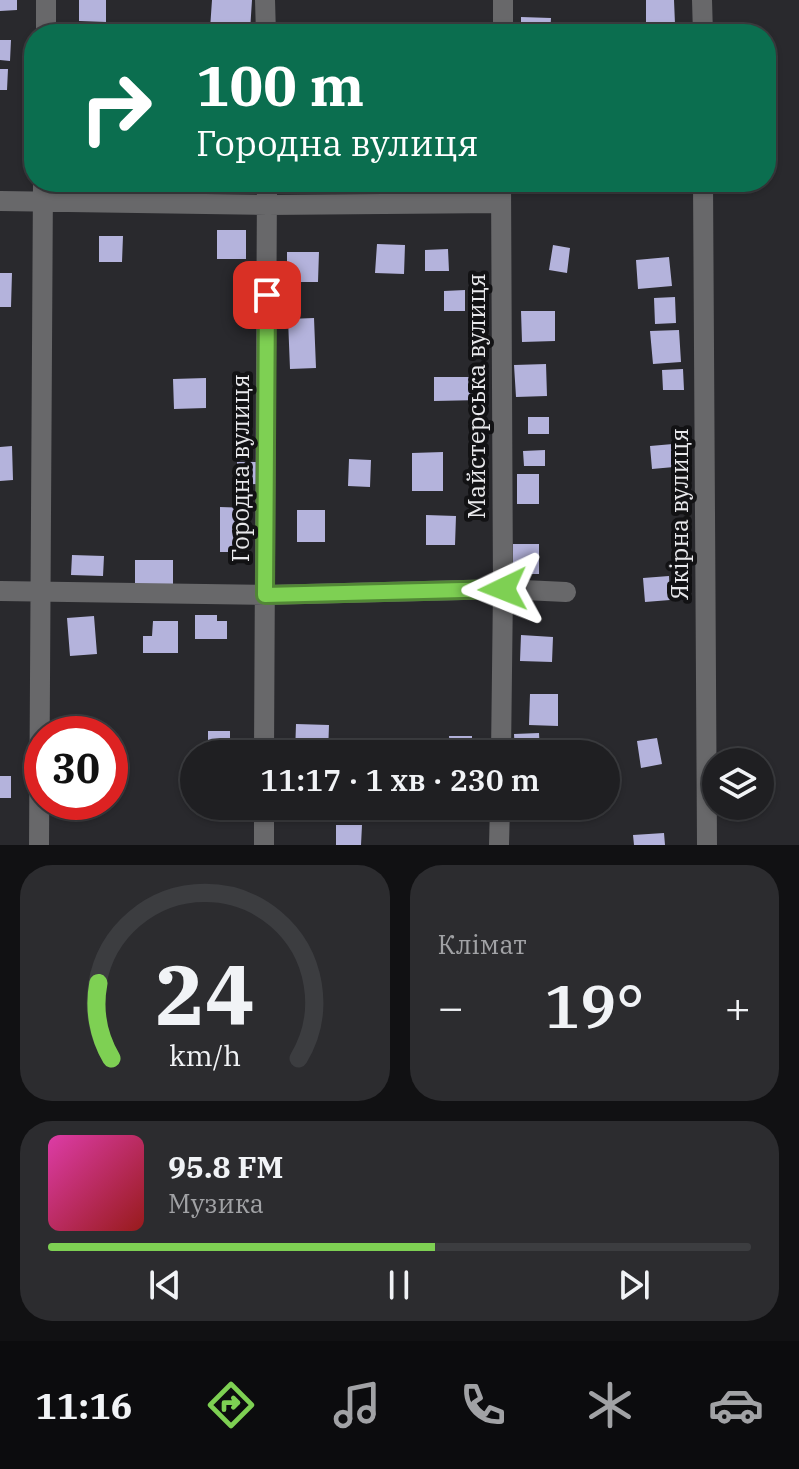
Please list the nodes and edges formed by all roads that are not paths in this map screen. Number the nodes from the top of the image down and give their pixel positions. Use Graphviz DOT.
graph roads {
  1 [pos="46,0"];
  2 [pos="265,0"];
  3 [pos="503,0"];
  4 [pos="702,0"];
  5 [pos="46,24"];
  6 [pos="266,24"];
  7 [pos="503,24"];
  8 [pos="703,24"];
  9 [pos="39,192"];
  10 [pos="43,192"];
  11 [pos="59,192"];
  12 [pos="267,192"];
  13 [pos="501,192"];
  14 [pos="703,192"];
  15 [pos="0,201"];
  16 [pos="500,203"];
  17 [pos="267,205"];
  18 [pos="503,589"];
  19 [pos="0,591"];
  20 [pos="39,592"];
  21 [pos="566,592"];
  22 [pos="265,595"];
  23 [pos="264,740"];
  24 [pos="501,740"];
  25 [pos="264,820"];
  26 [pos="500,820"];
  27 [pos="39,845"];
  28 [pos="264,845"];
  29 [pos="499,845"];
  30 [pos="707,845"];
  1 -- 5 [label="street"];
  2 -- 6 [label="street"];
  3 -- 7 [label="street"];
  4 -- 8 [label="street"];
  9 -- 15 [label="street"];
  10 -- 20 [label="street"];
  11 -- 17 [label="street"];
  12 -- 17 [label="street, Городна вулиця"];
  13 -- 16 [label="street, Майстерська вулиця"];
  14 -- 30 [label="street, Якірна вулиця"];
  16 -- 17 [label="street"];
  16 -- 18 [label="street, Майстерська вулиця"];
  17 -- 22 [label="street, Городна вулиця"];
  18 -- 21 [label="street"];
  18 -- 22 [label="street"];
  18 -- 24 [label="street, Майстерська вулиця"];
  19 -- 20 [label="street"];
  20 -- 22 [label="street"];
  20 -- 27 [label="street"];
  22 -- 23 [label="street, Городна вулиця"];
  25 -- 28 [label="street"];
  26 -- 29 [label="street"];
}
